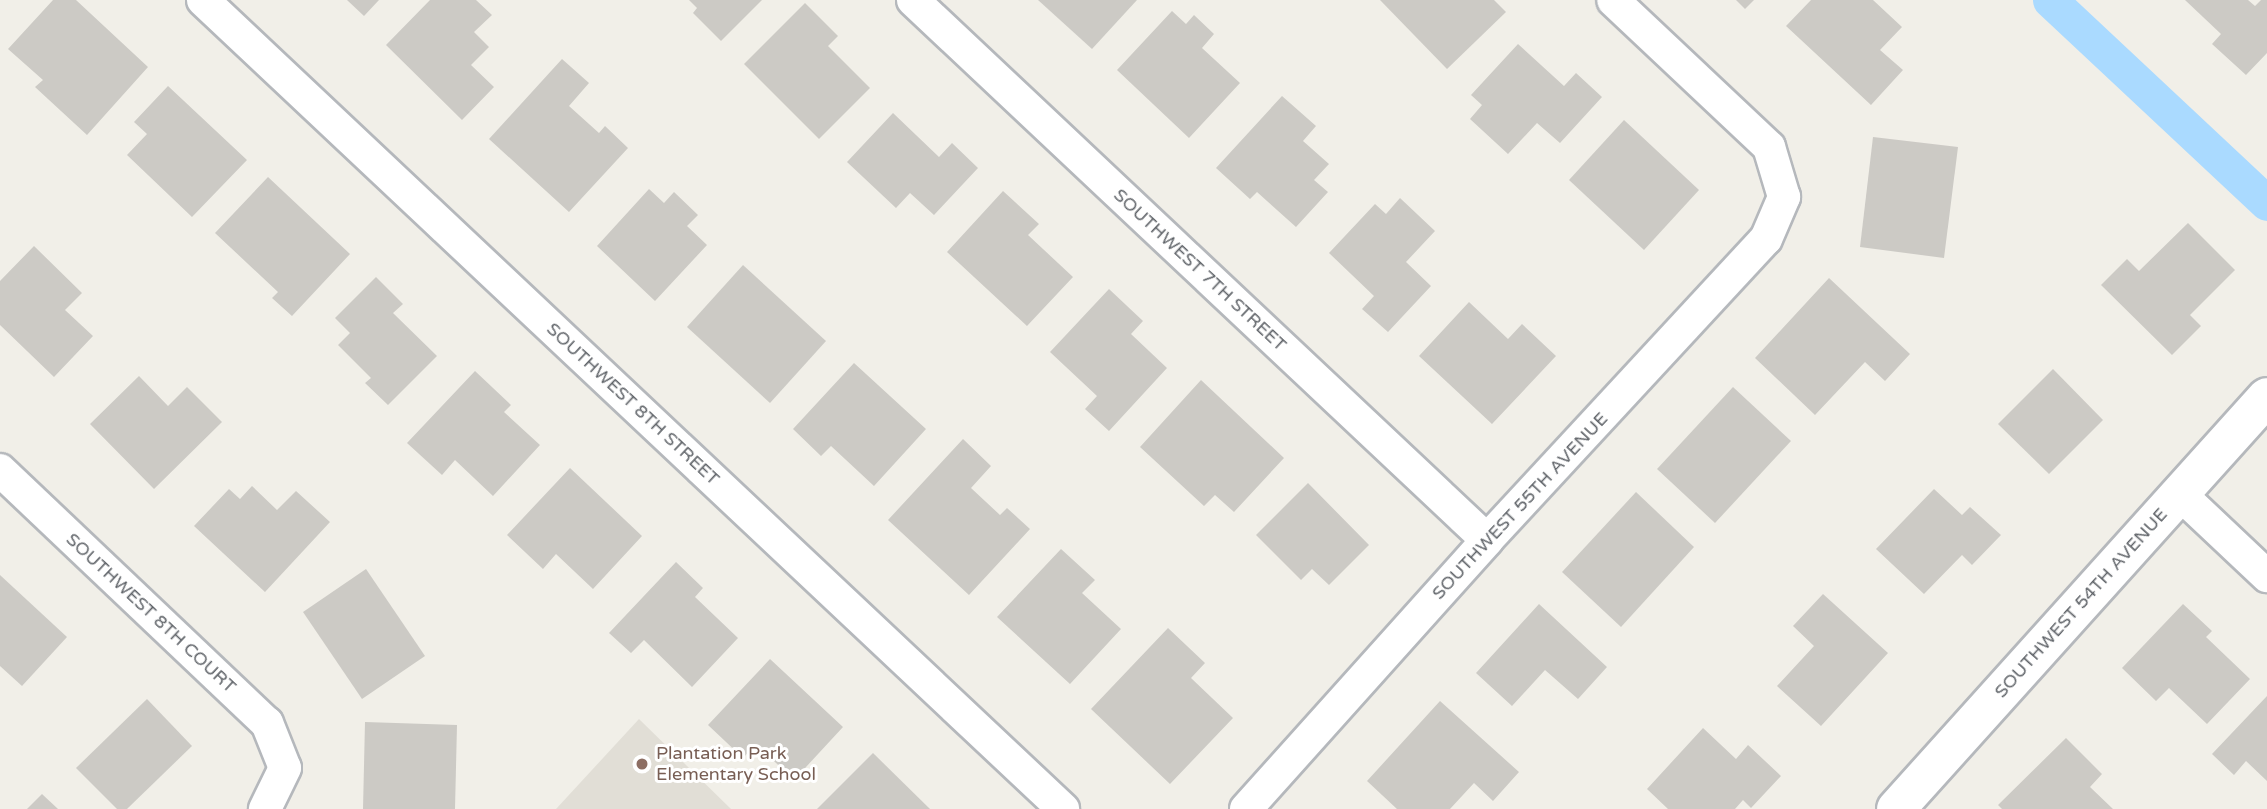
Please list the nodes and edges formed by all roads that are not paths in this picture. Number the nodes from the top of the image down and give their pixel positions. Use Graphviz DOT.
graph roads {
  1 [pos="203,0"];
  2 [pos="913,0"];
  3 [pos="1613,0"];
  4 [pos="2267,397"];
  5 [pos="0,470"];
  6 [pos="2180,494"];
  7 [pos="1487,540"];
  8 [pos="2267,576"];
  9 [pos="265,809"];
  10 [pos="1063,809"];
  11 [pos="1246,809"];
  12 [pos="1896,809"];
  1 -- 10 [label="street, SOUTHWEST 8TH STREET"];
  2 -- 7 [label="street, SOUTHWEST 7TH STREET"];
  3 -- 7 [label="street, SOUTHWEST 55TH AVENUE"];
  4 -- 6 [label="street, SOUTHWEST 54TH AVENUE"];
  5 -- 9 [label="street, SOUTHWEST 8TH COURT"];
  6 -- 8 [label="street"];
  6 -- 12 [label="street, SOUTHWEST 54TH AVENUE"];
  7 -- 11 [label="street, SOUTHWEST 55TH AVENUE"];
}
